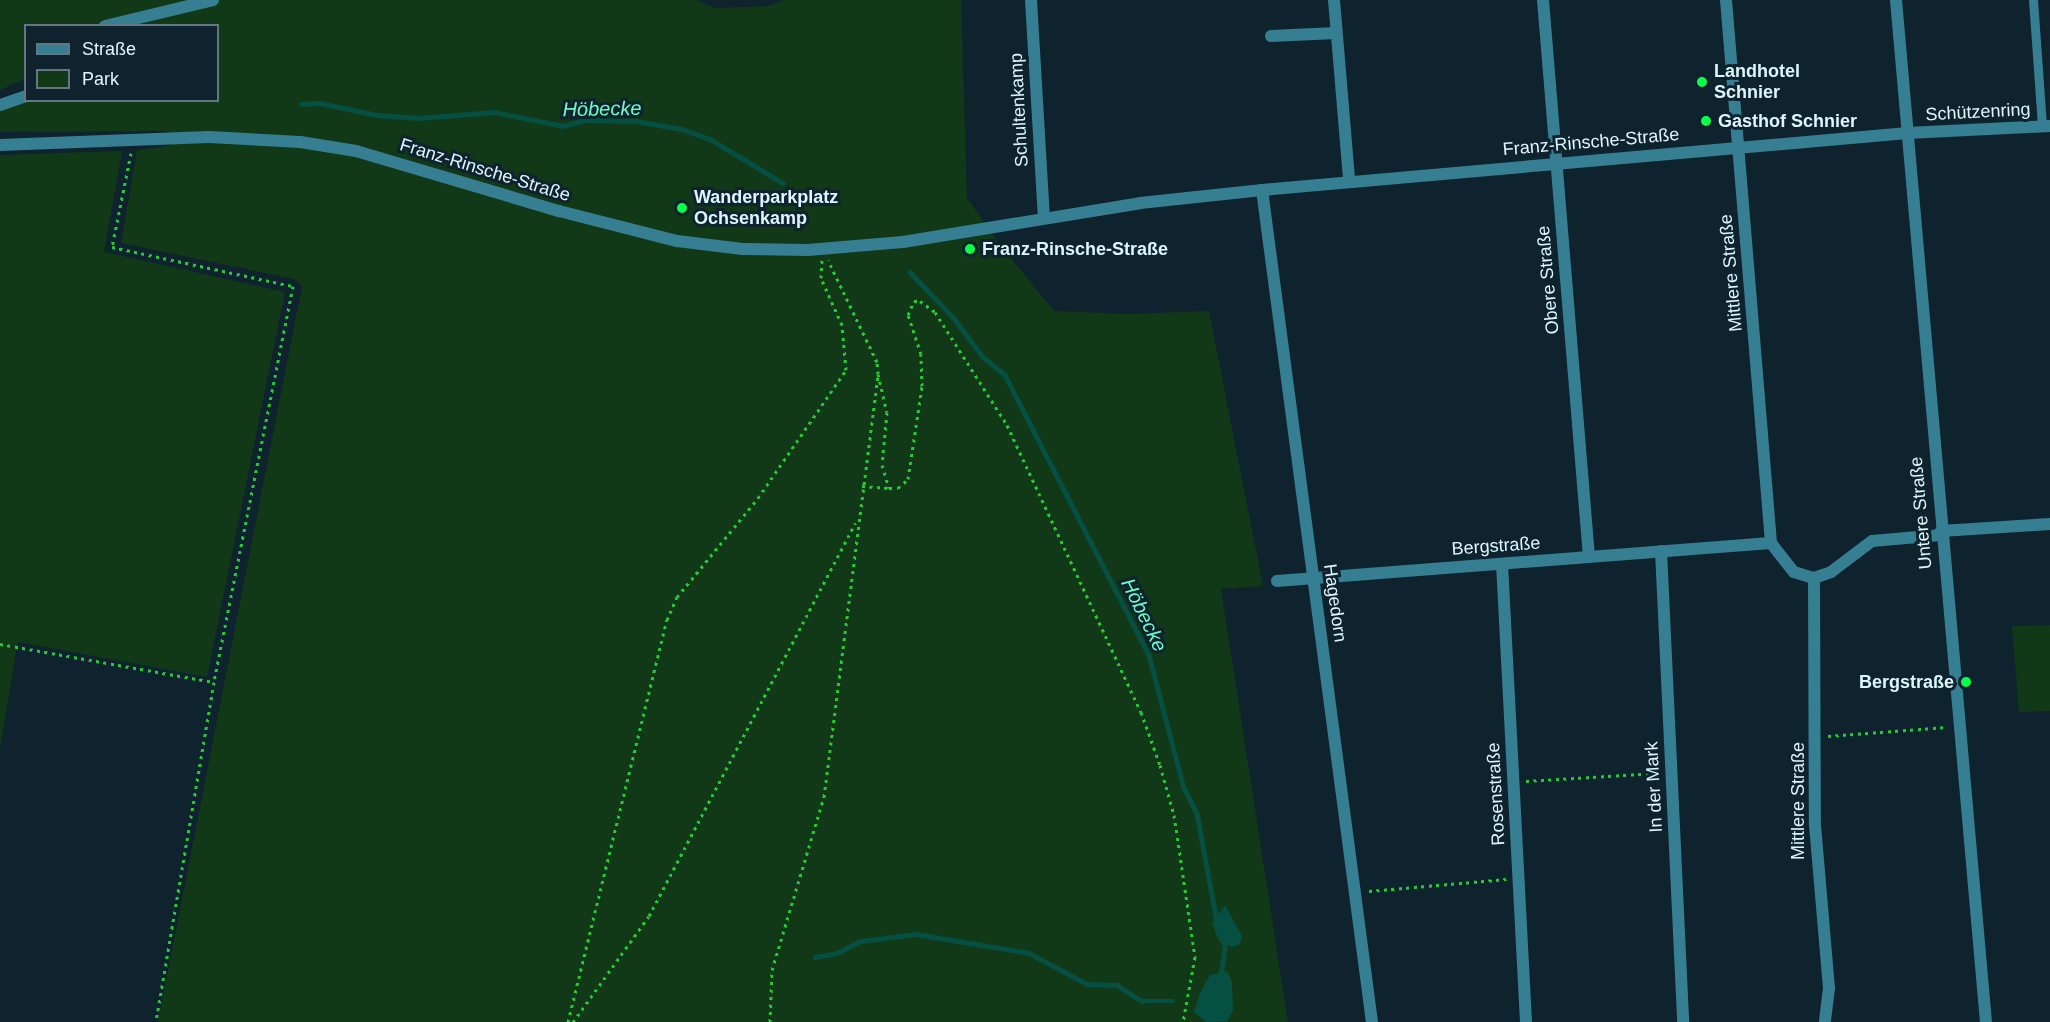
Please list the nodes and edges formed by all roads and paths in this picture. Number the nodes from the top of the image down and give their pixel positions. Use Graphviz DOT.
graph roads {
  1 [pos="213,0"];
  2 [pos="1031,0"];
  3 [pos="1334,0"];
  4 [pos="1543,0"];
  5 [pos="1726,0"];
  6 [pos="1896,0"];
  7 [pos="2033,0"];
  8 [pos="113,24"];
  9 [pos="1336,33"];
  10 [pos="1271,36"];
  11 [pos="24,97"];
  12 [pos="0,105"];
  13 [pos="2046,127"];
  14 [pos="1907,133"];
  15 [pos="133,140"];
  16 [pos="0,145"];
  17 [pos="1738,148"];
  18 [pos="1556,163"];
  19 [pos="1349,180"];
  20 [pos="1262,190"];
  21 [pos="1044,218"];
  22 [pos="823,250"];
  23 [pos="878,374"];
  24 [pos="862,486"];
  25 [pos="889,488"];
  26 [pos="857,520"];
  27 [pos="2050,524"];
  28 [pos="1941,533"];
  29 [pos="1771,543"];
  30 [pos="1661,551"];
  31 [pos="1588,557"];
  32 [pos="1502,564"];
  33 [pos="1313,578"];
  34 [pos="1814,578"];
  35 [pos="1276,580"];
  36 [pos="0,644"];
  37 [pos="214,682"];
  38 [pos="1958,727"];
  39 [pos="1816,737"];
  40 [pos="1671,772"];
  41 [pos="1513,782"];
  42 [pos="1518,878"];
  43 [pos="1355,892"];
  44 [pos="156,1022"];
  45 [pos="570,1022"];
  46 [pos="770,1022"];
  47 [pos="1183,1022"];
  48 [pos="1372,1022"];
  49 [pos="1526,1022"];
  50 [pos="1683,1022"];
  51 [pos="1825,1022"];
  52 [pos="1986,1022"];
  1 -- 8 [label="street"];
  2 -- 21 [label="street, Schultenkamp"];
  3 -- 9 [label="street"];
  4 -- 18 [label="street, Obere Straße"];
  5 -- 17 [label="street, Mittlere Straße"];
  6 -- 14 [label="street, Untere Straße"];
  7 -- 13 [label="lane"];
  9 -- 10 [label="street"];
  9 -- 19 [label="street"];
  11 -- 12 [label="street"];
  13 -- 14 [label="street, Schützenring"];
  14 -- 17 [label="street, Franz-Rinsche-Straße"];
  14 -- 28 [label="street, Untere Straße"];
  15 -- 16 [label="street, Franz-Rinsche-Straße"];
  15 -- 22 [label="street, Franz-Rinsche-Straße"];
  15 -- 37 [label="path"];
  17 -- 18 [label="street, Franz-Rinsche-Straße"];
  17 -- 29 [label="street, Mittlere Straße"];
  18 -- 19 [label="street, Franz-Rinsche-Straße"];
  18 -- 31 [label="street, Obere Straße"];
  19 -- 20 [label="street, Franz-Rinsche-Straße"];
  20 -- 21 [label="street, Franz-Rinsche-Straße"];
  20 -- 33 [label="street, Hagedorn"];
  21 -- 22 [label="street, Franz-Rinsche-Straße"];
  22 -- 23 [label="path"];
  22 -- 45 [label="path"];
  23 -- 24 [label="path"];
  23 -- 25 [label="path"];
  24 -- 25 [label="path"];
  24 -- 26 [label="path"];
  25 -- 47 [label="path"];
  26 -- 45 [label="path"];
  26 -- 46 [label="path"];
  27 -- 28 [label="street"];
  28 -- 34 [label="street"];
  28 -- 38 [label="street, Untere Straße"];
  29 -- 30 [label="street, Bergstraße"];
  29 -- 34 [label="street"];
  30 -- 31 [label="street, Bergstraße"];
  30 -- 40 [label="street, In der Mark"];
  31 -- 32 [label="street, Bergstraße"];
  32 -- 33 [label="street, Bergstraße"];
  32 -- 41 [label="street, Rosenstraße"];
  33 -- 35 [label="street, Bergstraße"];
  33 -- 43 [label="street, Hagedorn"];
  34 -- 39 [label="street, Mittlere Straße"];
  36 -- 37 [label="path"];
  37 -- 44 [label="path"];
  38 -- 39 [label="path"];
  38 -- 52 [label="street, Untere Straße"];
  39 -- 51 [label="street, Mittlere Straße"];
  40 -- 41 [label="path"];
  40 -- 50 [label="street, In der Mark"];
  41 -- 42 [label="street, Rosenstraße"];
  42 -- 43 [label="path"];
  42 -- 49 [label="street, Rosenstraße"];
  43 -- 48 [label="street, Hagedorn"];
}
